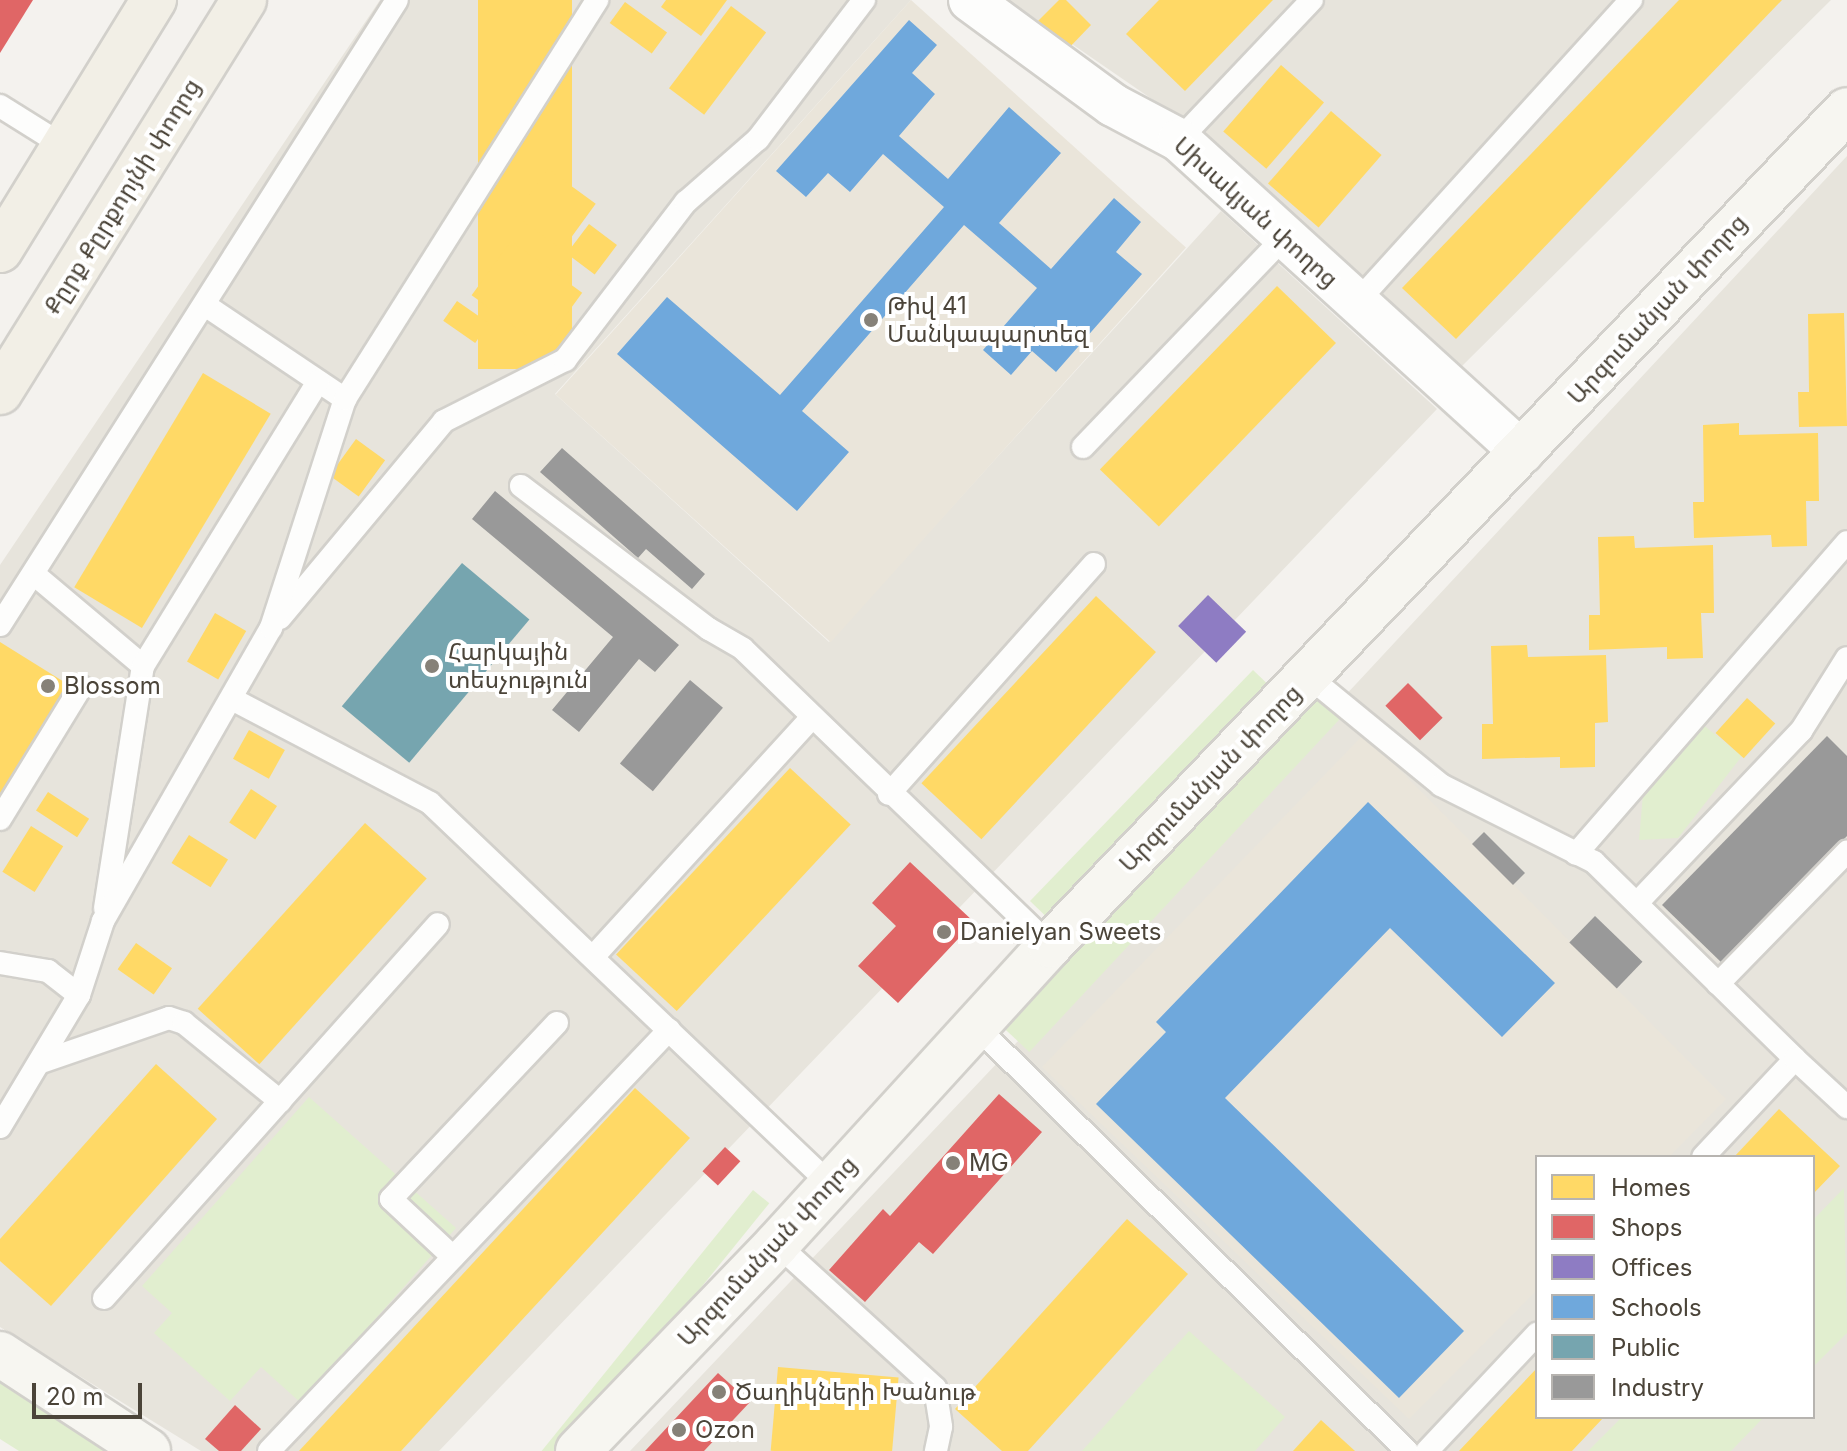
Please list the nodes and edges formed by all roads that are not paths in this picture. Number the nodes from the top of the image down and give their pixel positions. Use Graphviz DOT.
graph roads {
  1 [pos="154,0"];
  2 [pos="244,0"];
  3 [pos="397,0"];
  4 [pos="597,0"];
  5 [pos="864,0"];
  6 [pos="970,0"];
  7 [pos="1312,0"];
  8 [pos="1631,0"];
  9 [pos="0,106"];
  10 [pos="1847,110"];
  11 [pos="1179,140"];
  12 [pos="64,146"];
  13 [pos="1285,236"];
  14 [pos="0,250"];
  15 [pos="1357,302"];
  16 [pos="205,305"];
  17 [pos="318,381"];
  18 [pos="0,392"];
  19 [pos="345,399"];
  20 [pos="1083,447"];
  21 [pos="1522,452"];
  22 [pos="521,486"];
  23 [pos="1847,542"];
  24 [pos="1094,564"];
  25 [pos="35,575"];
  26 [pos="0,625"];
  27 [pos="271,628"];
  28 [pos="1847,658"];
  29 [pos="143,666"];
  30 [pos="1308,676"];
  31 [pos="81,687"];
  32 [pos="234,700"];
  33 [pos="811,718"];
  34 [pos="889,794"];
  35 [pos="0,819"];
  36 [pos="1847,852"];
  37 [pos="1576,854"];
  38 [pos="1637,903"];
  39 [pos="103,921"];
  40 [pos="438,924"];
  41 [pos="1050,945"];
  42 [pos="593,957"];
  43 [pos="0,963"];
  44 [pos="1718,984"];
  45 [pos="79,995"];
  46 [pos="557,1023"];
  47 [pos="975,1025"];
  48 [pos="669,1030"];
  49 [pos="1795,1059"];
  50 [pos="41,1062"];
  51 [pos="280,1101"];
  52 [pos="1847,1107"];
  53 [pos="0,1127"];
  54 [pos="1705,1155"];
  55 [pos="830,1184"];
  56 [pos="777,1244"];
  57 [pos="453,1257"];
  58 [pos="104,1298"];
  59 [pos="1535,1336"];
  60 [pos="0,1354"];
  61 [pos="148,1451"];
  62 [pos="269,1451"];
  63 [pos="578,1451"];
  64 [pos="936,1451"];
  65 [pos="1407,1451"];
  66 [pos="1427,1451"];
  1 -- 12 [label="main road"];
  2 -- 18 [label="main road, Քըրք Քըրքորյնի փողոց"];
  3 -- 16 [label="lane"];
  4 -- 19 [label="lane"];
  5 -- 27 [label="lane"];
  6 -- 11 [label="street, Սիսակյան փողոց"];
  7 -- 11 [label="lane"];
  8 -- 15 [label="lane"];
  9 -- 12 [label="lane"];
  10 -- 21 [label="main road, Արզումանյան փողոց"];
  11 -- 13 [label="street, Սիսակյան փողոց"];
  12 -- 14 [label="main road"];
  13 -- 15 [label="street, Սիսակյան փողոց"];
  13 -- 20 [label="lane"];
  15 -- 21 [label="street, Սիսակյան փողոց"];
  16 -- 17 [label="lane"];
  16 -- 25 [label="lane"];
  17 -- 19 [label="lane"];
  17 -- 29 [label="lane"];
  19 -- 27 [label="lane"];
  21 -- 30 [label="main road, Արզումանյան փողոց"];
  22 -- 33 [label="lane"];
  23 -- 37 [label="lane"];
  24 -- 34 [label="lane"];
  25 -- 26 [label="lane"];
  25 -- 29 [label="lane"];
  27 -- 32 [label="lane"];
  28 -- 38 [label="lane"];
  29 -- 39 [label="lane"];
  30 -- 37 [label="lane"];
  30 -- 41 [label="main road, Արզումանյան փողոց"];
  31 -- 35 [label="lane"];
  32 -- 39 [label="lane"];
  32 -- 42 [label="lane"];
  33 -- 34 [label="lane"];
  33 -- 42 [label="lane"];
  34 -- 41 [label="lane"];
  36 -- 44 [label="lane"];
  37 -- 38 [label="lane"];
  38 -- 44 [label="lane"];
  39 -- 45 [label="lane"];
  40 -- 51 [label="lane"];
  41 -- 47 [label="main road, Արզումանյան փողոց"];
  42 -- 48 [label="lane"];
  43 -- 45 [label="lane"];
  44 -- 49 [label="lane"];
  45 -- 50 [label="lane"];
  46 -- 57 [label="lane"];
  47 -- 55 [label="main road, Արզումանյան փողոց"];
  47 -- 65 [label="lane"];
  48 -- 55 [label="lane"];
  48 -- 57 [label="lane"];
  49 -- 52 [label="lane"];
  49 -- 54 [label="lane"];
  50 -- 51 [label="lane"];
  50 -- 53 [label="lane"];
  51 -- 58 [label="lane"];
  55 -- 56 [label="main road, Արզումանյան փողոց"];
  56 -- 63 [label="main road, Արզումանյան փողոց"];
  56 -- 64 [label="lane"];
  57 -- 62 [label="lane"];
  59 -- 66 [label="lane"];
  60 -- 61 [label="main road"];
}
